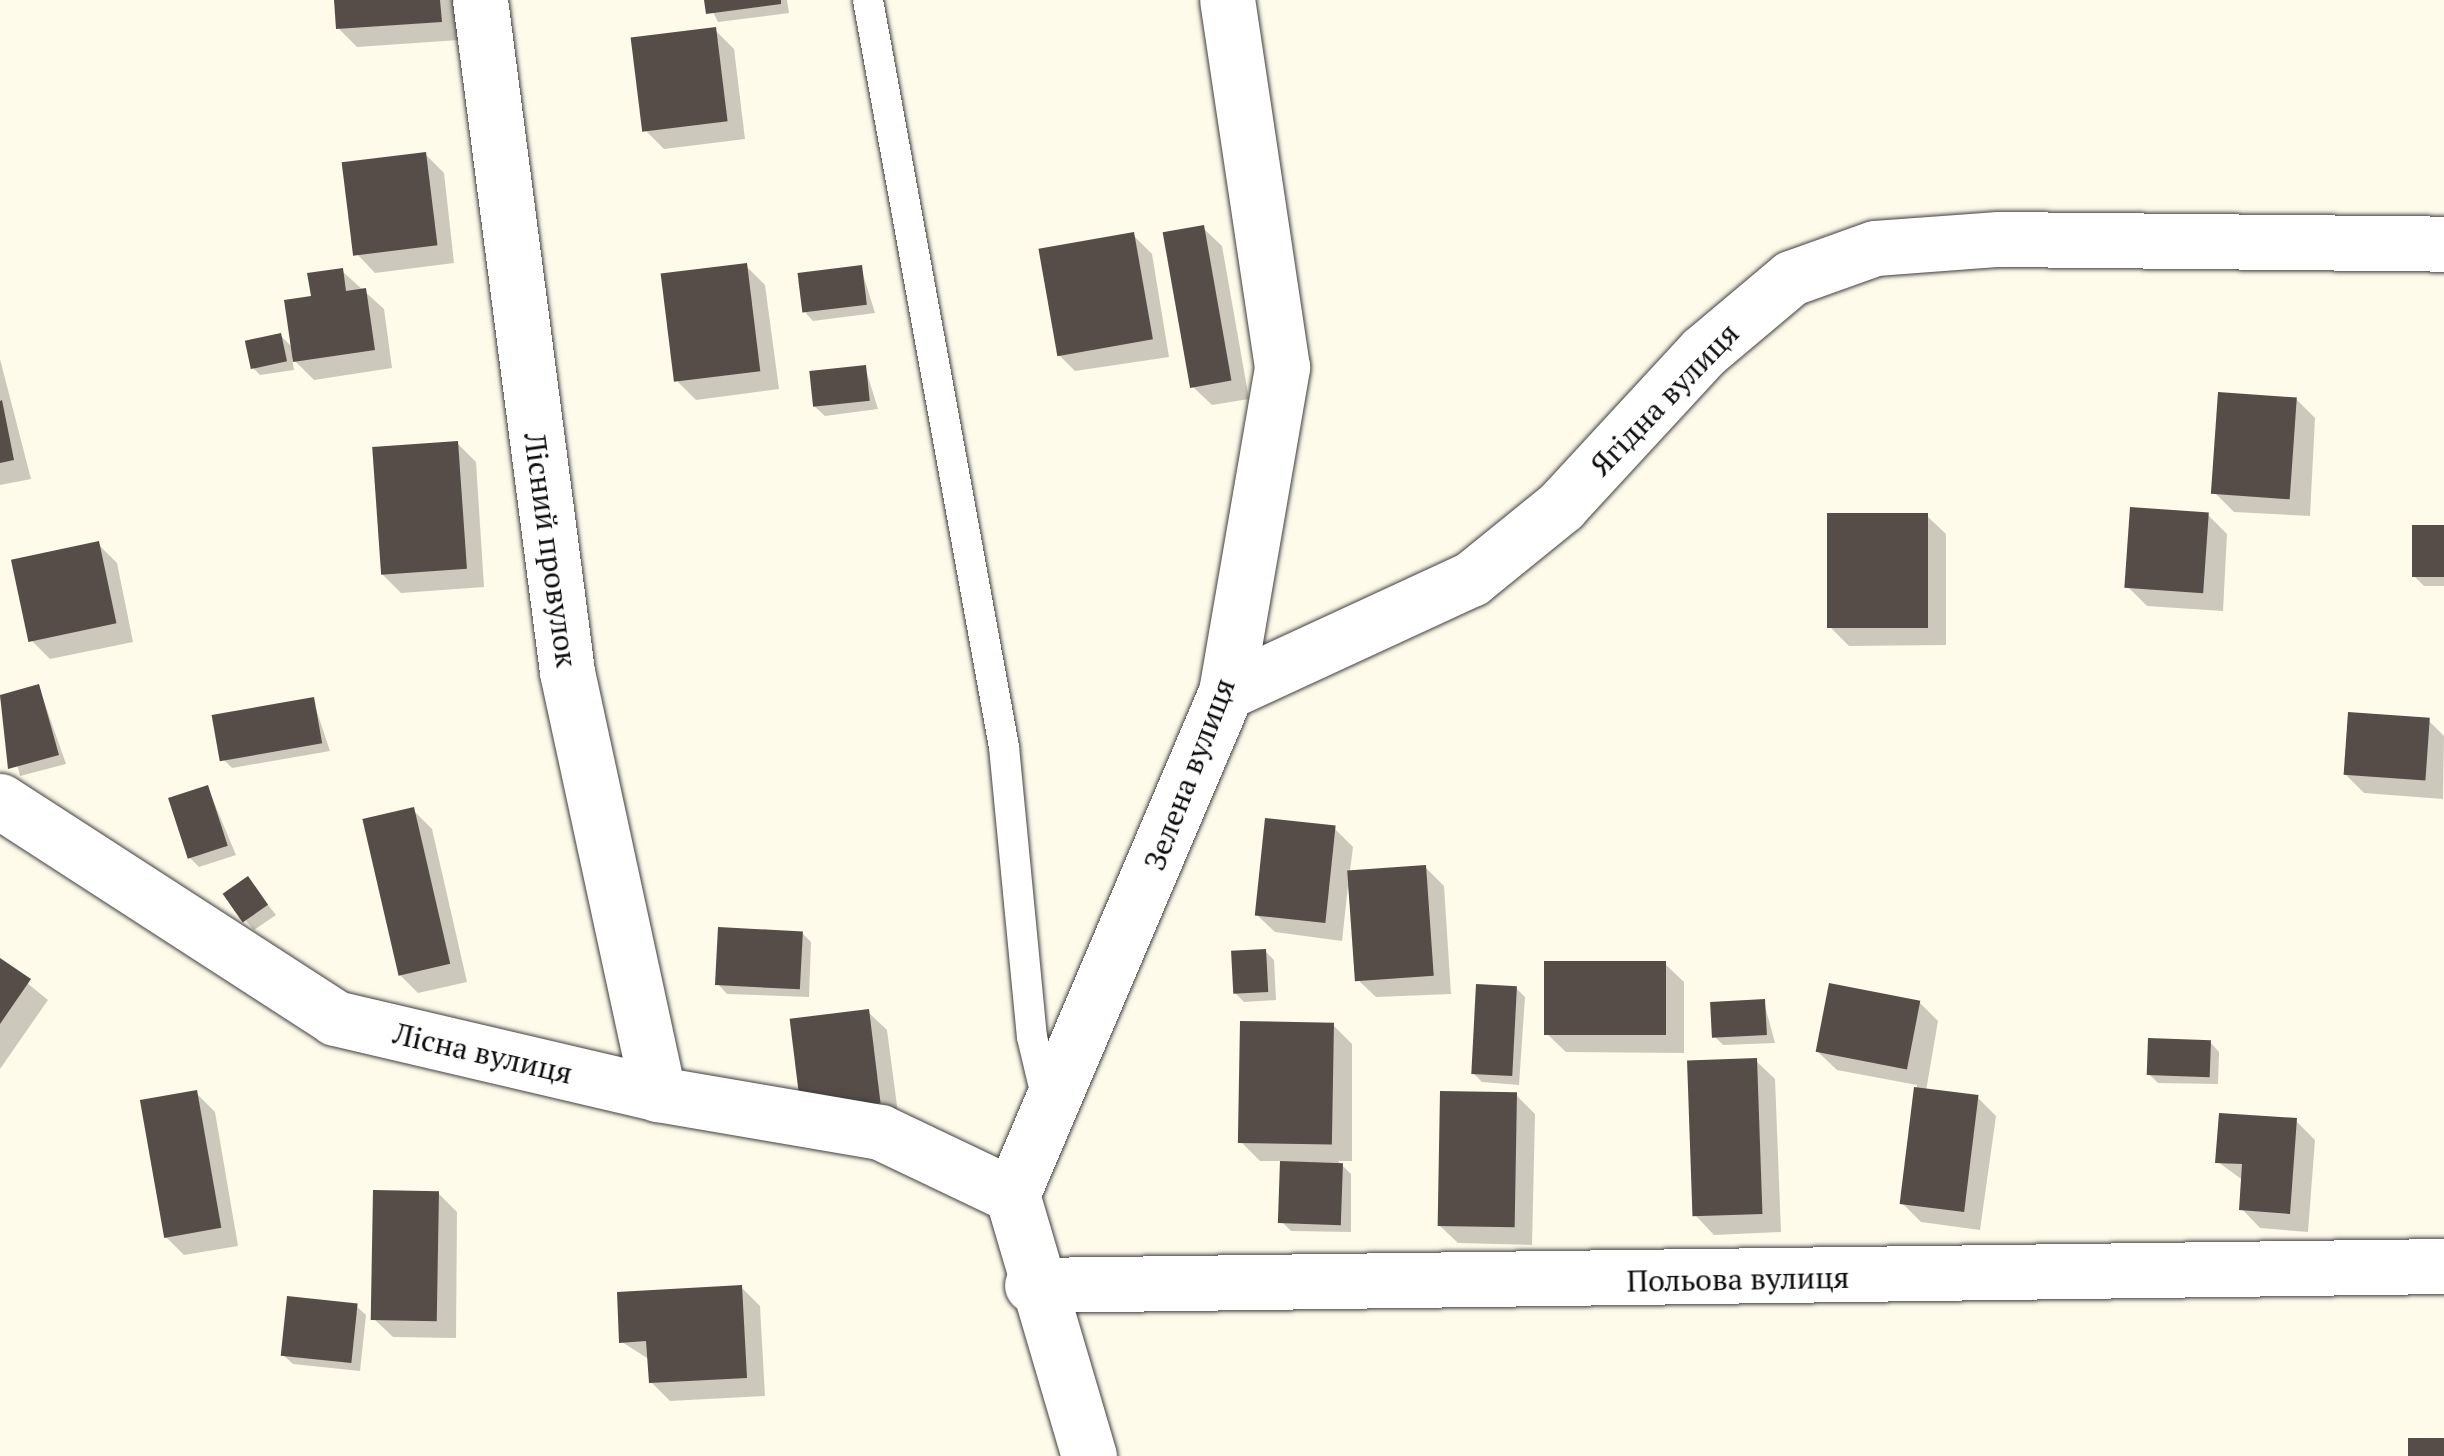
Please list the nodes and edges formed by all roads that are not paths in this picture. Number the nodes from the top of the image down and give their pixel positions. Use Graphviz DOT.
graph roads {
  1 [pos="480,0"];
  2 [pos="868,0"];
  3 [pos="1227,0"];
  4 [pos="2444,244"];
  5 [pos="1226,692"];
  6 [pos="0,801"];
  7 [pos="658,1094"];
  8 [pos="1050,1117"];
  9 [pos="1012,1195"];
  10 [pos="2444,1266"];
  11 [pos="1032,1285"];
  12 [pos="1089,1456"];
  1 -- 7 [label="street, Лісний провулок"];
  2 -- 8 [label="lane"];
  3 -- 5 [label="street, Зелена вулиця"];
  4 -- 5 [label="street, Ягідна вулиця"];
  5 -- 8 [label="street, Зелена вулиця"];
  6 -- 7 [label="street, Лісна вулиця"];
  7 -- 9 [label="street, Лісна вулиця"];
  8 -- 9 [label="street, Зелена вулиця"];
  9 -- 11 [label="street"];
  10 -- 11 [label="street, Польова вулиця"];
  11 -- 12 [label="street"];
}
